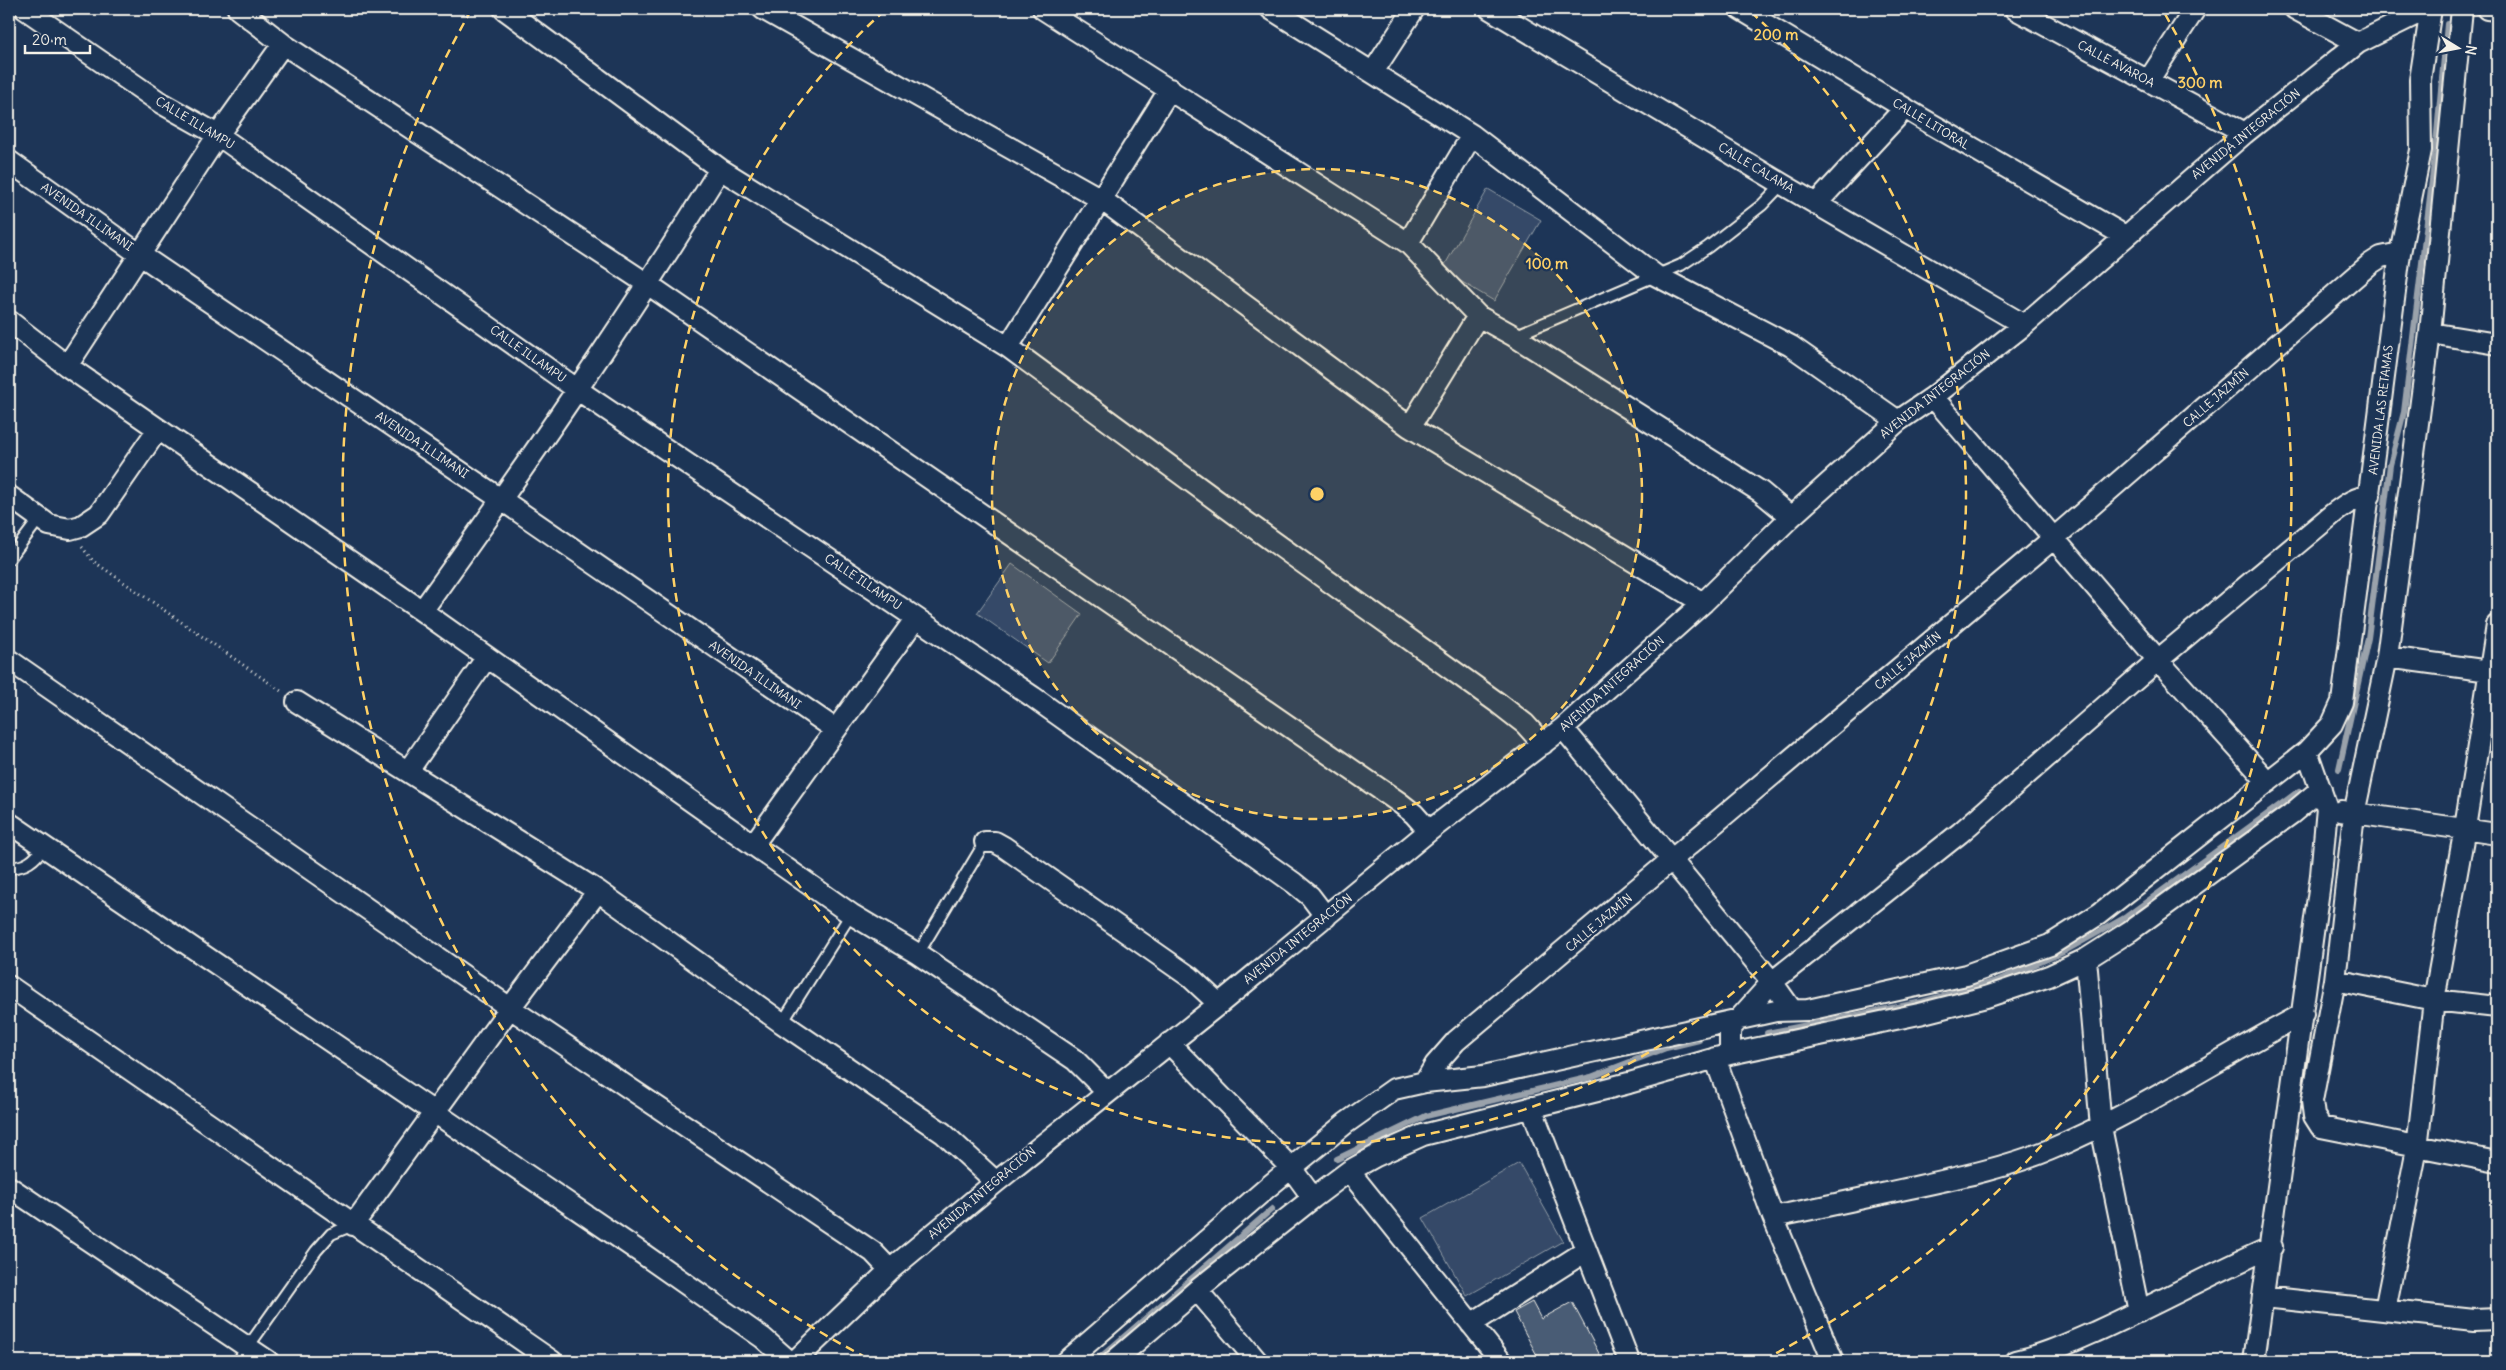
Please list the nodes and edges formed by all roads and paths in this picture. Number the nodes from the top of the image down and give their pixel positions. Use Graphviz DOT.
graph roads {
  1 [pos="25,9"];
  2 [pos="238,9"];
  3 [pos="504,9"];
  4 [pos="763,9"];
  5 [pos="1043,9"];
  6 [pos="1271,9"];
  7 [pos="1414,9"];
  8 [pos="1490,9"];
  9 [pos="1740,9"];
  10 [pos="2015,9"];
  11 [pos="2195,9"];
  12 [pos="2295,9"];
  13 [pos="2427,9"];
  14 [pos="2431,9"];
  15 [pos="2462,9"];
  16 [pos="2488,9"];
  17 [pos="2497,10"];
  18 [pos="283,44"];
  19 [pos="2358,44"];
  20 [pos="1373,72"];
  21 [pos="2148,81"];
  22 [pos="1170,89"];
  23 [pos="1905,108"];
  24 [pos="2245,133"];
  25 [pos="218,135"];
  26 [pos="1472,135"];
  27 [pos="9,161"];
  28 [pos="720,169"];
  29 [pos="1782,184"];
  30 [pos="1101,199"];
  31 [pos="1816,204"];
  32 [pos="2125,236"];
  33 [pos="1408,243"];
  34 [pos="2400,253"];
  35 [pos="139,254"];
  36 [pos="1655,275"];
  37 [pos="649,285"];
  38 [pos="1478,316"];
  39 [pos="9,320"];
  40 [pos="2024,325"];
  41 [pos="2430,333"];
  42 [pos="1514,336"];
  43 [pos="2497,344"];
  44 [pos="1008,347"];
  45 [pos="67,366"];
  46 [pos="578,390"];
  47 [pos="1933,397"];
  48 [pos="1898,420"];
  49 [pos="1410,427"];
  50 [pos="158,429"];
  51 [pos="9,496"];
  52 [pos="2370,496"];
  53 [pos="502,500"];
  54 [pos="1791,517"];
  55 [pos="39,519"];
  56 [pos="75,528"];
  57 [pos="2054,538"];
  58 [pos="9,559"];
  59 [pos="1702,603"];
  60 [pos="422,612"];
  61 [pos="916,618"];
  62 [pos="2497,626"];
  63 [pos="487,657"];
  64 [pos="2387,657"];
  65 [pos="9,660"];
  66 [pos="2158,660"];
  67 [pos="2493,671"];
  68 [pos="297,702"];
  69 [pos="1563,728"];
  70 [pos="835,729"];
  71 [pos="1543,744"];
  72 [pos="2307,751"];
  73 [pos="408,771"];
  74 [pos="2268,782"];
  75 [pos="2320,789"];
  76 [pos="2327,808"];
  77 [pos="2354,814"];
  78 [pos="9,823"];
  79 [pos="2465,828"];
  80 [pos="1429,831"];
  81 [pos="2497,834"];
  82 [pos="985,842"];
  83 [pos="753,845"];
  84 [pos="44,847"];
  85 [pos="1672,861"];
  86 [pos="9,868"];
  87 [pos="598,890"];
  88 [pos="851,914"];
  89 [pos="1326,917"];
  90 [pos="918,954"];
  91 [pos="2086,959"];
  92 [pos="2335,980"];
  93 [pos="1772,982"];
  94 [pos="9,986"];
  95 [pos="2434,1000"];
  96 [pos="1219,1004"];
  97 [pos="2497,1006"];
  98 [pos="510,1008"];
  99 [pos="1792,1010"];
  100 [pos="2303,1014"];
  101 [pos="1739,1018"];
  102 [pos="782,1023"];
  103 [pos="1169,1043"];
  104 [pos="1723,1056"];
  105 [pos="1426,1082"];
  106 [pos="1106,1091"];
  107 [pos="1530,1107"];
  108 [pos="436,1112"];
  109 [pos="2101,1127"];
  110 [pos="2417,1148"];
  111 [pos="2497,1162"];
  112 [pos="1291,1168"];
  113 [pos="1349,1171"];
  114 [pos="996,1182"];
  115 [pos="9,1187"];
  116 [pos="1313,1198"];
  117 [pos="1772,1218"];
  118 [pos="353,1225"];
  119 [pos="2272,1247"];
  120 [pos="1586,1251"];
  121 [pos="890,1270"];
  122 [pos="1197,1290"];
  123 [pos="2264,1297"];
  124 [pos="2386,1310"];
  125 [pos="2139,1312"];
  126 [pos="2497,1319"];
  127 [pos="1471,1324"];
  128 [pos="243,1354"];
  129 [pos="268,1361"];
  130 [pos="552,1361"];
  131 [pos="789,1361"];
  132 [pos="795,1361"];
  133 [pos="1067,1361"];
  134 [pos="1114,1361"];
  135 [pos="1257,1361"];
  136 [pos="1501,1361"];
  137 [pos="1629,1361"];
  138 [pos="1831,1361"];
  139 [pos="2016,1361"];
  140 [pos="2254,1361"];
  1 -- 25 [label="street, CALLE ILLAMPU"];
  2 -- 18 [label="street"];
  3 -- 28 [label="street"];
  4 -- 30 [label="street"];
  5 -- 22 [label="street"];
  6 -- 20 [label="street"];
  7 -- 20 [label="street"];
  8 -- 29 [label="street, CALLE CALAMA"];
  9 -- 23 [label="street, CALLE LITORAL"];
  10 -- 21 [label="street, CALLE AVAROA"];
  11 -- 21 [label="street"];
  12 -- 19 [label="street"];
  13 -- 19 [label="street, AVENIDA INTEGRACIÓN"];
  14 -- 34 [label="street, AVENIDA LAS RETAMAS"];
  15 -- 41 [label="street"];
  16 -- 17 [label="street"];
  18 -- 25 [label="street"];
  18 -- 37 [label="street"];
  19 -- 24 [label="street, AVENIDA INTEGRACIÓN"];
  20 -- 26 [label="street"];
  21 -- 24 [label="street, CALLE AVAROA"];
  22 -- 30 [label="street"];
  22 -- 33 [label="street"];
  23 -- 31 [label="street"];
  23 -- 32 [label="street, CALLE LITORAL"];
  24 -- 32 [label="street, AVENIDA INTEGRACIÓN"];
  25 -- 35 [label="street"];
  25 -- 46 [label="street, CALLE ILLAMPU"];
  26 -- 33 [label="street"];
  26 -- 36 [label="street"];
  27 -- 35 [label="street, AVENIDA ILLIMANI"];
  28 -- 37 [label="street"];
  28 -- 44 [label="street"];
  29 -- 31 [label="street, CALLE CALAMA"];
  29 -- 36 [label="lane"];
  30 -- 44 [label="street"];
  30 -- 49 [label="street"];
  31 -- 40 [label="street, CALLE CALAMA"];
  32 -- 40 [label="street, AVENIDA INTEGRACIÓN"];
  33 -- 38 [label="street"];
  34 -- 52 [label="street, AVENIDA LAS RETAMAS"];
  34 -- 57 [label="street, CALLE JAZMÍN"];
  35 -- 45 [label="street"];
  35 -- 53 [label="street, AVENIDA ILLIMANI"];
  36 -- 42 [label="lane"];
  36 -- 48 [label="street"];
  37 -- 46 [label="street"];
  37 -- 80 [label="street"];
  38 -- 42 [label="street"];
  38 -- 49 [label="street"];
  39 -- 45 [label="street"];
  40 -- 47 [label="street, AVENIDA INTEGRACIÓN"];
  41 -- 43 [label="street"];
  41 -- 64 [label="street"];
  42 -- 54 [label="street"];
  44 -- 71 [label="street"];
  45 -- 50 [label="street"];
  46 -- 53 [label="street"];
  46 -- 61 [label="street, CALLE ILLAMPU"];
  47 -- 48 [label="street, AVENIDA INTEGRACIÓN"];
  47 -- 57 [label="street"];
  48 -- 54 [label="street, AVENIDA INTEGRACIÓN"];
  49 -- 59 [label="street"];
  50 -- 56 [label="street"];
  50 -- 60 [label="street"];
  51 -- 55 [label="street"];
  52 -- 66 [label="street"];
  52 -- 72 [label="street, AVENIDA LAS RETAMAS"];
  53 -- 60 [label="street"];
  53 -- 70 [label="street, AVENIDA ILLIMANI"];
  54 -- 59 [label="street, AVENIDA INTEGRACIÓN"];
  55 -- 56 [label="street"];
  55 -- 58 [label="lane"];
  56 -- 68 [label="path"];
  57 -- 66 [label="street"];
  57 -- 85 [label="street, CALLE JAZMÍN"];
  59 -- 69 [label="street, AVENIDA INTEGRACIÓN"];
  60 -- 63 [label="street"];
  61 -- 70 [label="street"];
  61 -- 89 [label="street, CALLE ILLAMPU"];
  62 -- 67 [label="street"];
  63 -- 73 [label="street"];
  63 -- 83 [label="street"];
  64 -- 67 [label="street"];
  64 -- 77 [label="street"];
  65 -- 98 [label="street"];
  66 -- 74 [label="street"];
  66 -- 93 [label="street"];
  67 -- 79 [label="street"];
  68 -- 73 [label="street"];
  69 -- 71 [label="street, AVENIDA INTEGRACIÓN"];
  69 -- 85 [label="street"];
  70 -- 83 [label="street"];
  71 -- 80 [label="street, AVENIDA INTEGRACIÓN"];
  72 -- 74 [label="street, AVENIDA LAS RETAMAS"];
  72 -- 75 [label="street"];
  73 -- 87 [label="street"];
  74 -- 99 [label="street, AVENIDA LAS RETAMAS"];
  75 -- 76 [label="street"];
  75 -- 91 [label="street"];
  76 -- 77 [label="street"];
  76 -- 100 [label="street"];
  77 -- 79 [label="street"];
  77 -- 92 [label="street"];
  78 -- 84 [label="street"];
  79 -- 81 [label="street"];
  79 -- 95 [label="street"];
  80 -- 89 [label="street, AVENIDA INTEGRACIÓN"];
  82 -- 90 [label="lane"];
  82 -- 96 [label="street"];
  83 -- 88 [label="street"];
  84 -- 86 [label="lane"];
  84 -- 108 [label="street"];
  85 -- 93 [label="street"];
  85 -- 105 [label="street, CALLE JAZMÍN"];
  87 -- 98 [label="street"];
  87 -- 102 [label="street"];
  88 -- 90 [label="street"];
  88 -- 102 [label="lane"];
  89 -- 96 [label="street, AVENIDA INTEGRACIÓN"];
  90 -- 106 [label="street"];
  91 -- 104 [label="street"];
  91 -- 109 [label="street"];
  92 -- 95 [label="street"];
  92 -- 110 [label="street"];
  93 -- 99 [label="street"];
  93 -- 101 [label="street"];
  94 -- 118 [label="street"];
  95 -- 97 [label="street"];
  95 -- 110 [label="street"];
  96 -- 103 [label="street, AVENIDA INTEGRACIÓN"];
  98 -- 108 [label="street"];
  98 -- 121 [label="street"];
  99 -- 101 [label="street, AVENIDA LAS RETAMAS"];
  100 -- 109 [label="street"];
  100 -- 119 [label="street"];
  101 -- 104 [label="street"];
  101 -- 105 [label="street, AVENIDA LAS RETAMAS"];
  102 -- 114 [label="street"];
  103 -- 106 [label="street, AVENIDA INTEGRACIÓN"];
  103 -- 112 [label="street"];
  104 -- 107 [label="street"];
  104 -- 117 [label="street"];
  105 -- 112 [label="street, AVENIDA LAS RETAMAS"];
  106 -- 114 [label="street, AVENIDA INTEGRACIÓN"];
  107 -- 113 [label="street"];
  107 -- 120 [label="street"];
  108 -- 118 [label="street"];
  108 -- 131 [label="street"];
  109 -- 117 [label="street"];
  109 -- 125 [label="street"];
  110 -- 111 [label="street"];
  110 -- 124 [label="street"];
  112 -- 116 [label="street"];
  112 -- 133 [label="street, AVENIDA LAS RETAMAS"];
  113 -- 116 [label="street"];
  113 -- 127 [label="street"];
  114 -- 121 [label="street, AVENIDA INTEGRACIÓN"];
  115 -- 128 [label="street"];
  116 -- 122 [label="street"];
  117 -- 138 [label="street"];
  118 -- 128 [label="lane"];
  118 -- 130 [label="street"];
  119 -- 123 [label="street"];
  119 -- 125 [label="street"];
  120 -- 127 [label="street"];
  120 -- 137 [label="street"];
  121 -- 132 [label="street, AVENIDA INTEGRACIÓN"];
  122 -- 134 [label="street"];
  122 -- 135 [label="street"];
  123 -- 124 [label="street"];
  123 -- 140 [label="street"];
  124 -- 126 [label="street"];
  125 -- 139 [label="street"];
  127 -- 136 [label="street"];
  128 -- 129 [label="street"];
}
